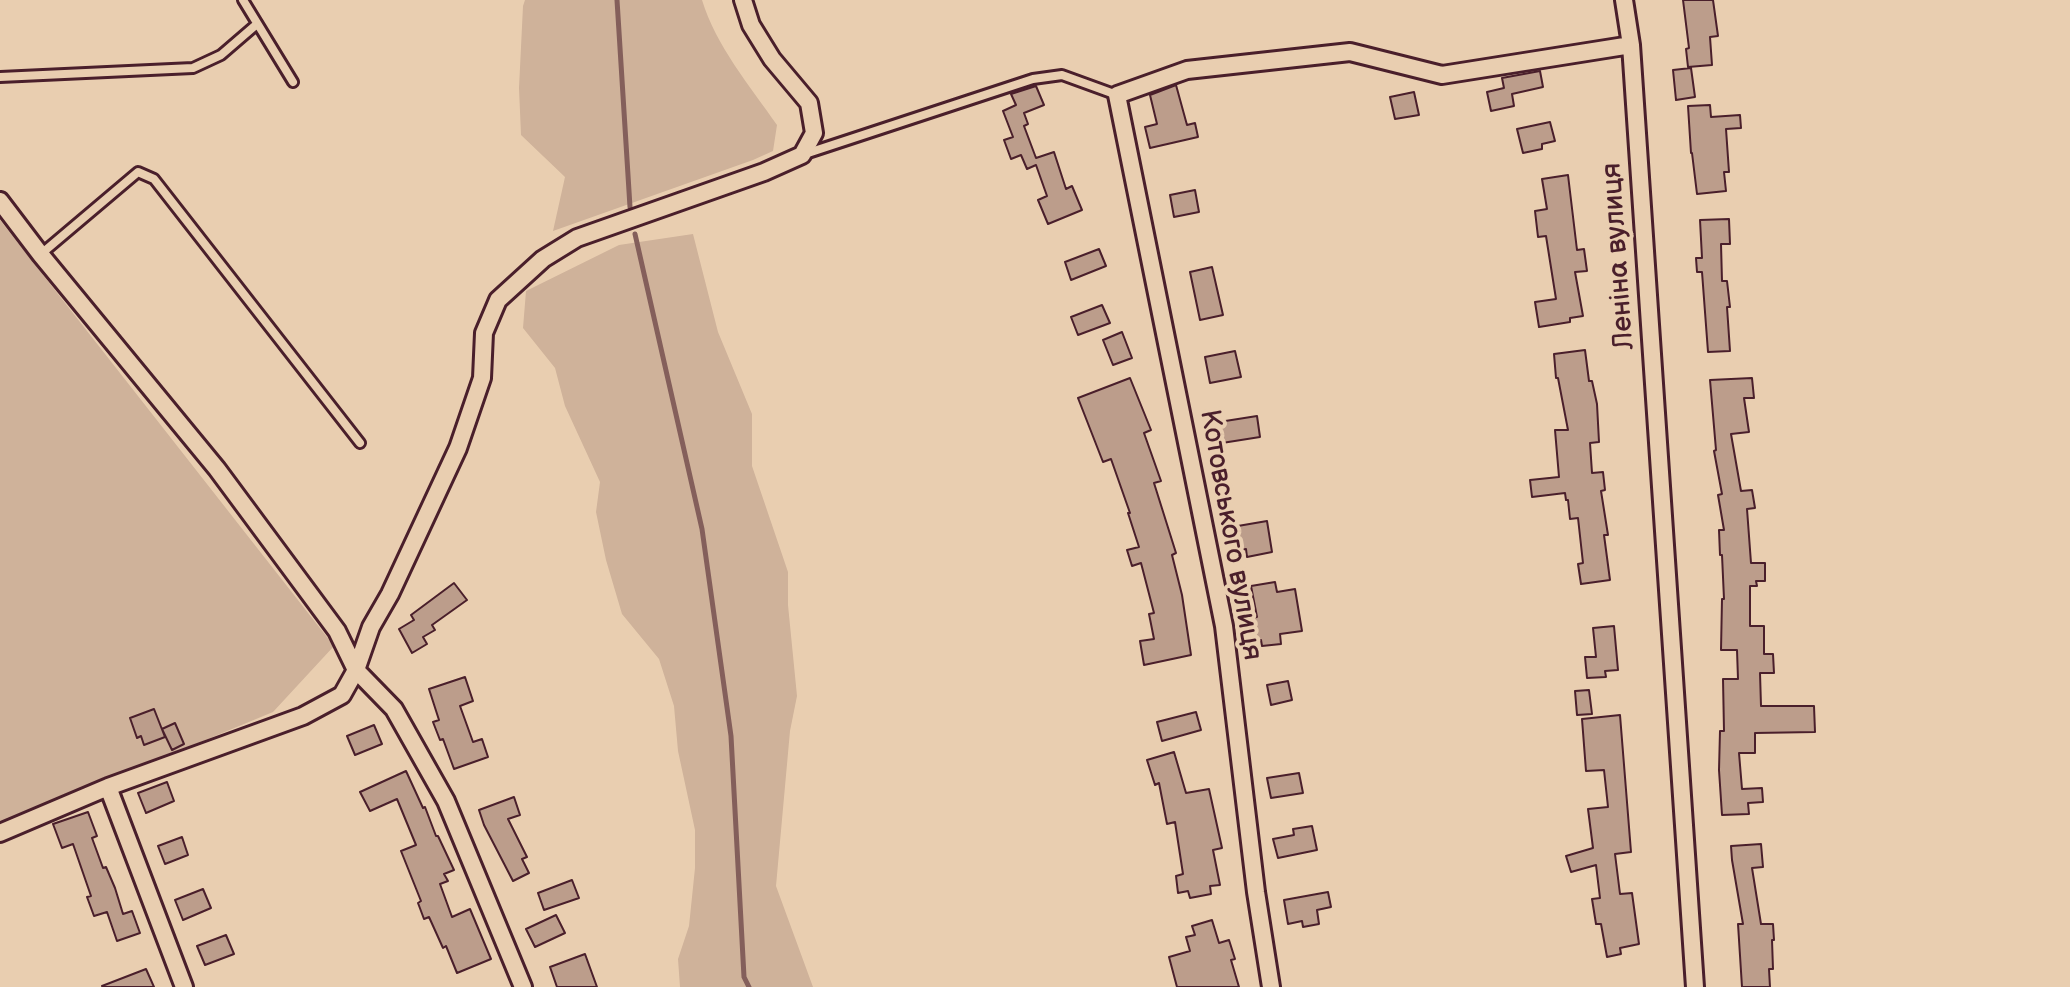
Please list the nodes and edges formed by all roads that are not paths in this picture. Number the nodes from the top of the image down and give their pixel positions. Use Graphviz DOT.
graph roads {
  1 [pos="243,0"];
  2 [pos="743,0"];
  3 [pos="1624,0"];
  4 [pos="257,24"];
  5 [pos="1631,45"];
  6 [pos="0,77"];
  7 [pos="293,82"];
  8 [pos="1117,95"];
  9 [pos="802,155"];
  10 [pos="0,201"];
  11 [pos="41,255"];
  12 [pos="360,443"];
  13 [pos="356,670"];
  14 [pos="108,787"];
  15 [pos="0,833"];
  16 [pos="184,987"];
  17 [pos="523,987"];
  18 [pos="1271,987"];
  19 [pos="1695,987"];
  1 -- 4 [label="lane"];
  2 -- 9 [label="street"];
  3 -- 5 [label="street, Леніна вулиця"];
  4 -- 6 [label="lane"];
  4 -- 7 [label="lane"];
  5 -- 8 [label="street"];
  5 -- 19 [label="street, Леніна вулиця"];
  8 -- 9 [label="lane"];
  8 -- 18 [label="street, Котовського вулиця"];
  9 -- 13 [label="street"];
  10 -- 11 [label="street"];
  11 -- 12 [label="lane"];
  11 -- 13 [label="street"];
  13 -- 14 [label="street"];
  13 -- 17 [label="street"];
  14 -- 15 [label="street"];
  14 -- 16 [label="street"];
}
